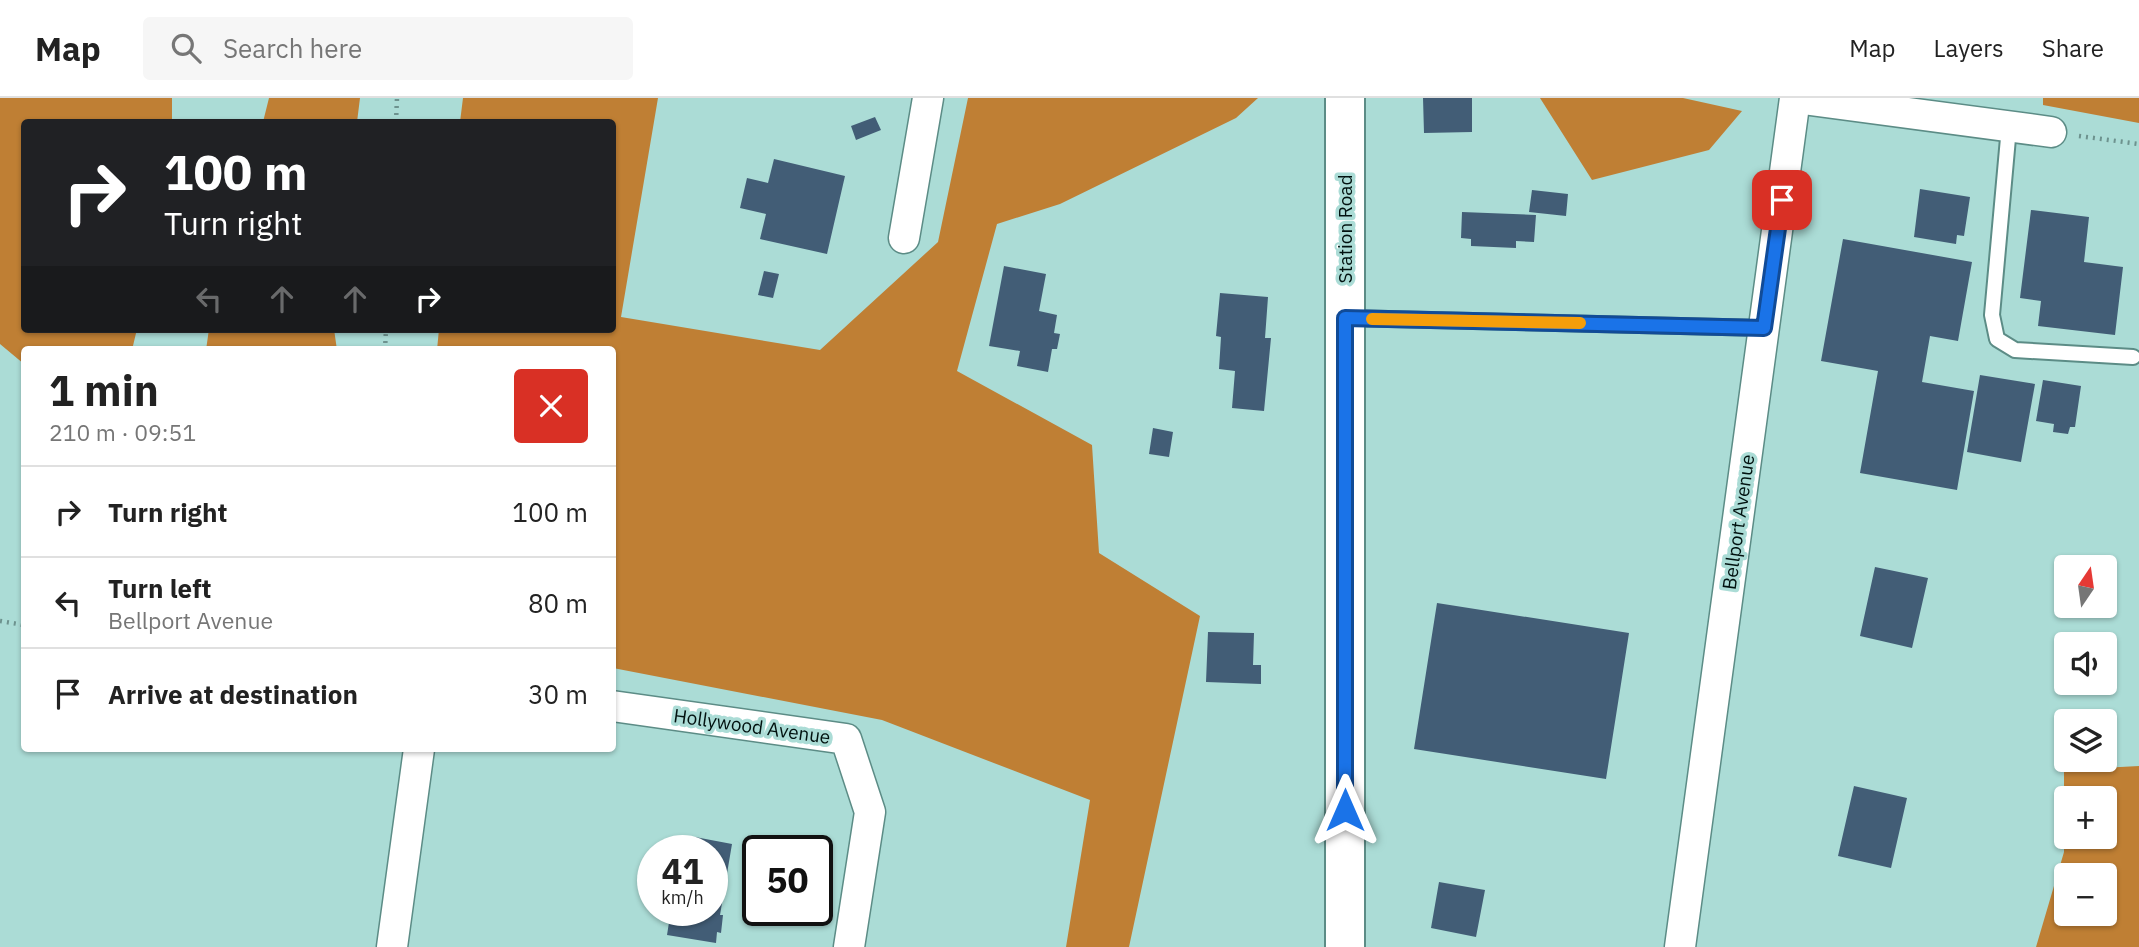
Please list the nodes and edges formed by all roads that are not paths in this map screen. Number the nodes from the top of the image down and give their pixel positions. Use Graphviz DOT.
graph roads {
  1 [pos="928,98"];
  2 [pos="1345,98"];
  3 [pos="1795,98"];
  4 [pos="2009,127"];
  5 [pos="2051,132"];
  6 [pos="904,238"];
  7 [pos="1345,318"];
  8 [pos="1764,328"];
  9 [pos="2133,357"];
  10 [pos="616,707"];
  11 [pos="419,752"];
  12 [pos="392,947"];
  13 [pos="849,947"];
  14 [pos="1345,947"];
  15 [pos="1680,947"];
  1 -- 6 [label="street"];
  2 -- 7 [label="main road, Station Road"];
  3 -- 4 [label="street"];
  3 -- 8 [label="street, Bellport Avenue"];
  4 -- 5 [label="street"];
  4 -- 9 [label="lane"];
  7 -- 8 [label="lane"];
  7 -- 14 [label="main road, Station Road"];
  8 -- 15 [label="street, Bellport Avenue"];
  10 -- 13 [label="street, Hollywood Avenue"];
  11 -- 12 [label="street"];
}
